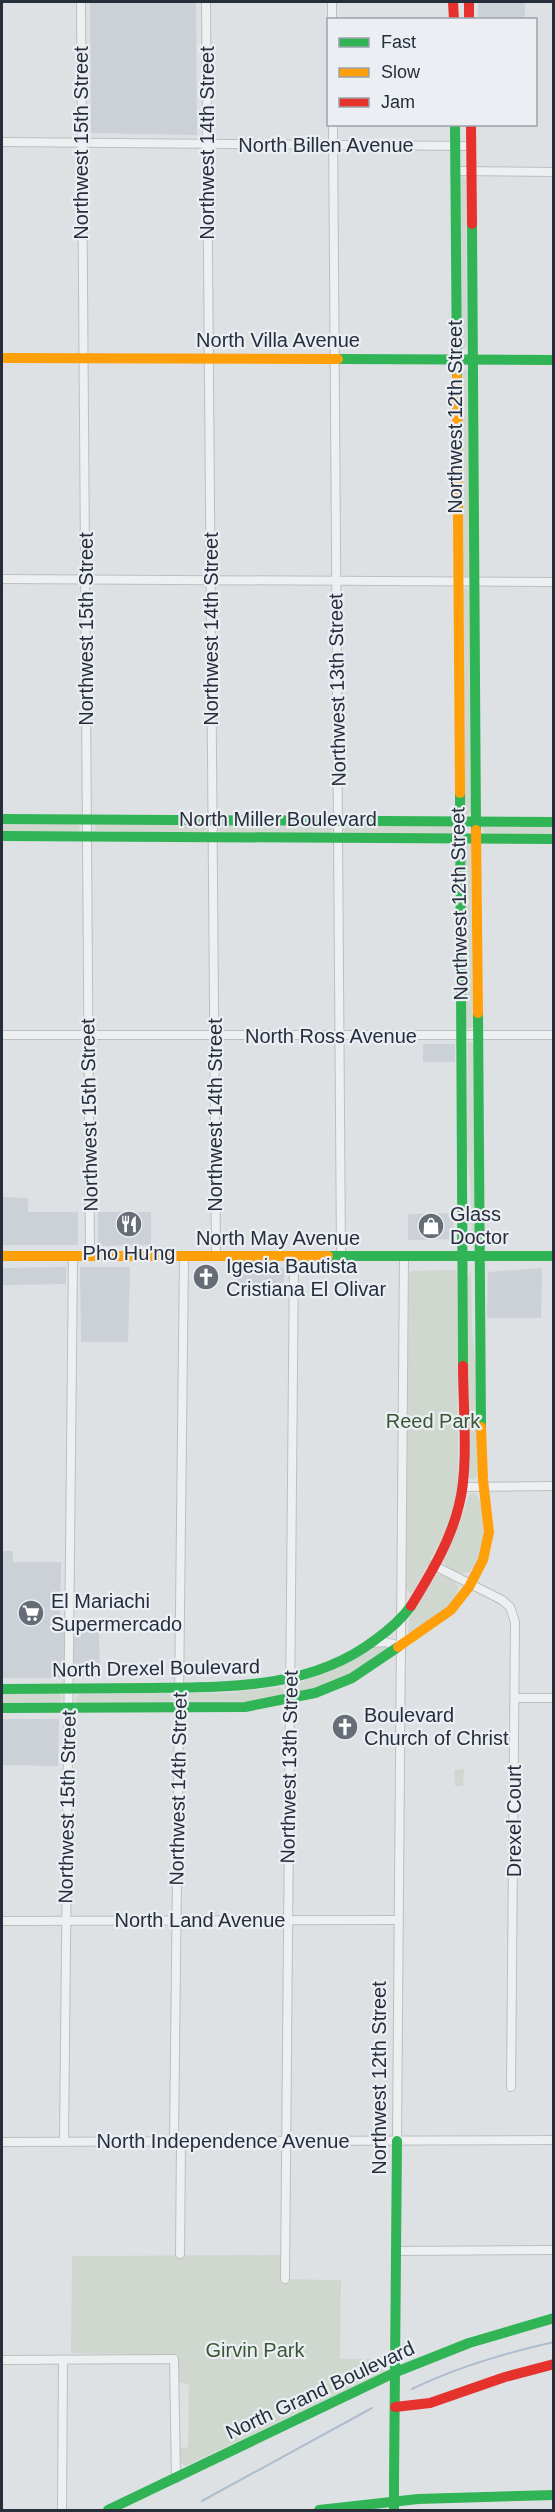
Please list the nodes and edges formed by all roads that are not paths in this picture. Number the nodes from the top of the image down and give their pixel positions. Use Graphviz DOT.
graph roads {
  1 [pos="81,2"];
  2 [pos="206,2"];
  3 [pos="332,2"];
  4 [pos="453,2"];
  5 [pos="469,2"];
  6 [pos="332,18"];
  7 [pos="454,18"];
  8 [pos="470,18"];
  9 [pos="333,126"];
  10 [pos="454,126"];
  11 [pos="471,126"];
  12 [pos="2,142"];
  13 [pos="81,142"];
  14 [pos="207,144"];
  15 [pos="333,144"];
  16 [pos="455,146"];
  17 [pos="471,146"];
  18 [pos="471,170"];
  19 [pos="455,171"];
  20 [pos="554,172"];
  21 [pos="83,357"];
  22 [pos="2,358"];
  23 [pos="209,358"];
  24 [pos="334,359"];
  25 [pos="456,360"];
  26 [pos="472,360"];
  27 [pos="554,360"];
  28 [pos="2,579"];
  29 [pos="86,579"];
  30 [pos="211,580"];
  31 [pos="336,581"];
  32 [pos="458,582"];
  33 [pos="474,582"];
  34 [pos="554,582"];
  35 [pos="2,819"];
  36 [pos="87,820"];
  37 [pos="212,820"];
  38 [pos="338,820"];
  39 [pos="460,821"];
  40 [pos="476,821"];
  41 [pos="554,822"];
  42 [pos="2,836"];
  43 [pos="87,836"];
  44 [pos="213,837"];
  45 [pos="339,837"];
  46 [pos="460,838"];
  47 [pos="476,838"];
  48 [pos="554,839"];
  49 [pos="2,1035"];
  50 [pos="88,1035"];
  51 [pos="478,1035"];
  52 [pos="554,1035"];
  53 [pos="214,1036"];
  54 [pos="340,1036"];
  55 [pos="461,1036"];
  56 [pos="2,1256"];
  57 [pos="73,1256"];
  58 [pos="90,1256"];
  59 [pos="184,1256"];
  60 [pos="216,1256"];
  61 [pos="294,1256"];
  62 [pos="341,1256"];
  63 [pos="404,1256"];
  64 [pos="554,1256"];
  65 [pos="463,1257"];
  66 [pos="480,1257"];
  67 [pos="484,1486"];
  68 [pos="554,1486"];
  69 [pos="463,1487"];
  70 [pos="433,1565"];
  71 [pos="469,1584"];
  72 [pos="401,1618"];
  73 [pos="373,1643"];
  74 [pos="401,1646"];
  75 [pos="290,1680"];
  76 [pos="179,1688"];
  77 [pos="2,1689"];
  78 [pos="69,1689"];
  79 [pos="515,1698"];
  80 [pos="554,1698"];
  81 [pos="290,1699"];
  82 [pos="179,1707"];
  83 [pos="2,1708"];
  84 [pos="68,1708"];
  85 [pos="176,1920"];
  86 [pos="287,1920"];
  87 [pos="398,1920"];
  88 [pos="2,1921"];
  89 [pos="66,1921"];
  90 [pos="512,2087"];
  91 [pos="554,2140"];
  92 [pos="178,2141"];
  93 [pos="397,2141"];
  94 [pos="2,2142"];
  95 [pos="63,2142"];
  96 [pos="285,2142"];
  97 [pos="554,2250"];
  98 [pos="396,2251"];
  99 [pos="180,2254"];
  100 [pos="285,2279"];
  101 [pos="554,2318"];
  102 [pos="2,2360"];
  103 [pos="63,2360"];
  104 [pos="554,2364"];
  105 [pos="396,2372"];
  106 [pos="396,2400"];
  107 [pos="176,2478"];
  108 [pos="554,2495"];
  109 [pos="62,2511"];
  110 [pos="108,2511"];
  111 [pos="319,2511"];
  112 [pos="394,2511"];
  1 -- 13 [label="street, Northwest 15th Street"];
  2 -- 14 [label="street, Northwest 14th Street"];
  3 -- 6 [label="street"];
  4 -- 7 [label="main road"];
  5 -- 8 [label="main road"];
  9 -- 15 [label="street, Northwest 13th Street"];
  10 -- 16 [label="main road, Northwest 12th Street"];
  11 -- 17 [label="main road, Northwest 12th Street"];
  12 -- 13 [label="street, North Billen Avenue"];
  13 -- 14 [label="street, North Billen Avenue"];
  13 -- 21 [label="street, Northwest 15th Street"];
  14 -- 15 [label="street, North Billen Avenue"];
  14 -- 23 [label="street, Northwest 14th Street"];
  15 -- 16 [label="street, North Billen Avenue"];
  15 -- 24 [label="street, Northwest 13th Street"];
  16 -- 17 [label="street, North Billen Avenue"];
  16 -- 19 [label="main road, Northwest 12th Street"];
  17 -- 18 [label="main road, Northwest 12th Street"];
  18 -- 19 [label="street"];
  18 -- 20 [label="street"];
  18 -- 26 [label="main road, Northwest 12th Street"];
  19 -- 25 [label="main road, Northwest 12th Street"];
  21 -- 22 [label="main road, North Villa Avenue"];
  21 -- 23 [label="main road, North Villa Avenue"];
  21 -- 29 [label="street, Northwest 15th Street"];
  23 -- 24 [label="main road, North Villa Avenue"];
  23 -- 30 [label="street, Northwest 14th Street"];
  24 -- 25 [label="main road, North Villa Avenue"];
  24 -- 31 [label="street, Northwest 13th Street"];
  25 -- 26 [label="main road, North Villa Avenue"];
  25 -- 32 [label="main road, Northwest 12th Street"];
  26 -- 27 [label="main road, North Villa Avenue"];
  26 -- 33 [label="main road, Northwest 12th Street"];
  28 -- 29 [label="street"];
  29 -- 30 [label="street"];
  29 -- 36 [label="street, Northwest 15th Street"];
  30 -- 31 [label="street"];
  30 -- 37 [label="street, Northwest 14th Street"];
  31 -- 32 [label="street"];
  31 -- 38 [label="street, Northwest 13th Street"];
  32 -- 33 [label="street"];
  32 -- 39 [label="main road, Northwest 12th Street"];
  33 -- 34 [label="street"];
  33 -- 40 [label="main road, Northwest 12th Street"];
  35 -- 36 [label="main road, North Miller Boulevard"];
  36 -- 37 [label="main road, North Miller Boulevard"];
  36 -- 43 [label="street, Northwest 15th Street"];
  37 -- 38 [label="main road, North Miller Boulevard"];
  37 -- 44 [label="street, Northwest 14th Street"];
  38 -- 39 [label="main road, North Miller Boulevard"];
  38 -- 45 [label="street, Northwest 13th Street"];
  39 -- 40 [label="main road, North Miller Boulevard"];
  39 -- 46 [label="main road, Northwest 12th Street"];
  40 -- 41 [label="main road, North Miller Boulevard"];
  40 -- 47 [label="main road, Northwest 12th Street"];
  42 -- 43 [label="main road, North Miller Boulevard"];
  43 -- 44 [label="main road, North Miller Boulevard"];
  43 -- 50 [label="street, Northwest 15th Street"];
  44 -- 45 [label="main road, North Miller Boulevard"];
  44 -- 53 [label="street, Northwest 14th Street"];
  45 -- 46 [label="main road, North Miller Boulevard"];
  45 -- 54 [label="street, Northwest 13th Street"];
  46 -- 47 [label="main road, North Miller Boulevard"];
  46 -- 55 [label="main road, Northwest 12th Street"];
  47 -- 48 [label="main road, North Miller Boulevard"];
  47 -- 51 [label="main road, Northwest 12th Street"];
  49 -- 50 [label="street, North Ross Avenue"];
  50 -- 53 [label="street, North Ross Avenue"];
  50 -- 58 [label="street, Northwest 15th Street"];
  51 -- 52 [label="street, North Ross Avenue"];
  51 -- 55 [label="street, North Ross Avenue"];
  51 -- 66 [label="main road, Northwest 12th Street"];
  53 -- 54 [label="street, North Ross Avenue"];
  53 -- 60 [label="street, Northwest 14th Street"];
  54 -- 55 [label="street, North Ross Avenue"];
  54 -- 62 [label="street, Northwest 13th Street"];
  55 -- 65 [label="main road, Northwest 12th Street"];
  56 -- 57 [label="main road, North May Avenue"];
  57 -- 58 [label="main road, North May Avenue"];
  57 -- 78 [label="street, Northwest 15th Street"];
  58 -- 59 [label="main road, North May Avenue"];
  59 -- 60 [label="main road, North May Avenue"];
  59 -- 76 [label="street, Northwest 14th Street"];
  60 -- 61 [label="main road, North May Avenue"];
  61 -- 62 [label="main road, North May Avenue"];
  61 -- 75 [label="street, Northwest 13th Street"];
  62 -- 63 [label="main road, North May Avenue"];
  63 -- 65 [label="main road, North May Avenue"];
  63 -- 72 [label="street, Northwest 12th Street"];
  64 -- 66 [label="main road, North May Avenue"];
  65 -- 66 [label="main road, North May Avenue"];
  65 -- 69 [label="main road, Northwest 12th Street"];
  66 -- 67 [label="main road, Northwest 12th Street"];
  67 -- 68 [label="street"];
  67 -- 69 [label="street"];
  67 -- 71 [label="main road, Northwest 12th Street"];
  69 -- 70 [label="main road, Northwest 12th Street"];
  70 -- 71 [label="street, Drexel Court"];
  70 -- 72 [label="main road, Northwest 12th Street"];
  71 -- 74 [label="main road, Northwest 12th Street"];
  71 -- 79 [label="street, Drexel Court"];
  72 -- 73 [label="main road, North Drexel Boulevard"];
  72 -- 74 [label="street, Northwest 12th Street"];
  73 -- 74 [label="street"];
  73 -- 75 [label="main road, North Drexel Boulevard"];
  74 -- 81 [label="main road"];
  74 -- 87 [label="street, Northwest 12th Street"];
  75 -- 76 [label="main road, North Drexel Boulevard"];
  75 -- 81 [label="street, Northwest 13th Street"];
  76 -- 78 [label="main road, North Drexel Boulevard"];
  76 -- 82 [label="street, Northwest 14th Street"];
  77 -- 78 [label="main road, North Drexel Boulevard"];
  78 -- 84 [label="street, Northwest 15th Street"];
  79 -- 80 [label="street"];
  79 -- 90 [label="street, Drexel Court"];
  81 -- 82 [label="main road"];
  81 -- 86 [label="street, Northwest 13th Street"];
  82 -- 84 [label="main road"];
  82 -- 85 [label="street, Northwest 14th Street"];
  83 -- 84 [label="main road"];
  84 -- 89 [label="street, Northwest 15th Street"];
  85 -- 86 [label="street, North Land Avenue"];
  85 -- 89 [label="street, North Land Avenue"];
  85 -- 92 [label="street, Northwest 14th Street"];
  86 -- 87 [label="street, North Land Avenue"];
  86 -- 96 [label="street, Northwest 13th Street"];
  87 -- 93 [label="street, Northwest 12th Street"];
  88 -- 89 [label="street, North Land Avenue"];
  89 -- 95 [label="street, Northwest 15th Street"];
  91 -- 93 [label="street, North Independence Avenue"];
  92 -- 95 [label="street, North Independence Avenue"];
  92 -- 96 [label="street, North Independence Avenue"];
  92 -- 99 [label="street, Northwest 14th Street"];
  93 -- 96 [label="street, North Independence Avenue"];
  93 -- 98 [label="main road, Northwest 12th Street"];
  94 -- 95 [label="street, North Independence Avenue"];
  96 -- 100 [label="street, Northwest 13th Street"];
  97 -- 98 [label="street"];
  98 -- 105 [label="main road, Northwest 12th Street"];
  101 -- 105 [label="main road, North Grand Boulevard"];
  102 -- 103 [label="street"];
  103 -- 107 [label="street"];
  103 -- 109 [label="street"];
  104 -- 106 [label="main road"];
  105 -- 106 [label="main road, Northwest 12th Street"];
  105 -- 107 [label="main road, North Grand Boulevard"];
  106 -- 112 [label="main road, Northwest 12th Street, bridge"];
  107 -- 110 [label="main road, North Grand Boulevard"];
  108 -- 111 [label="main road"];
}
